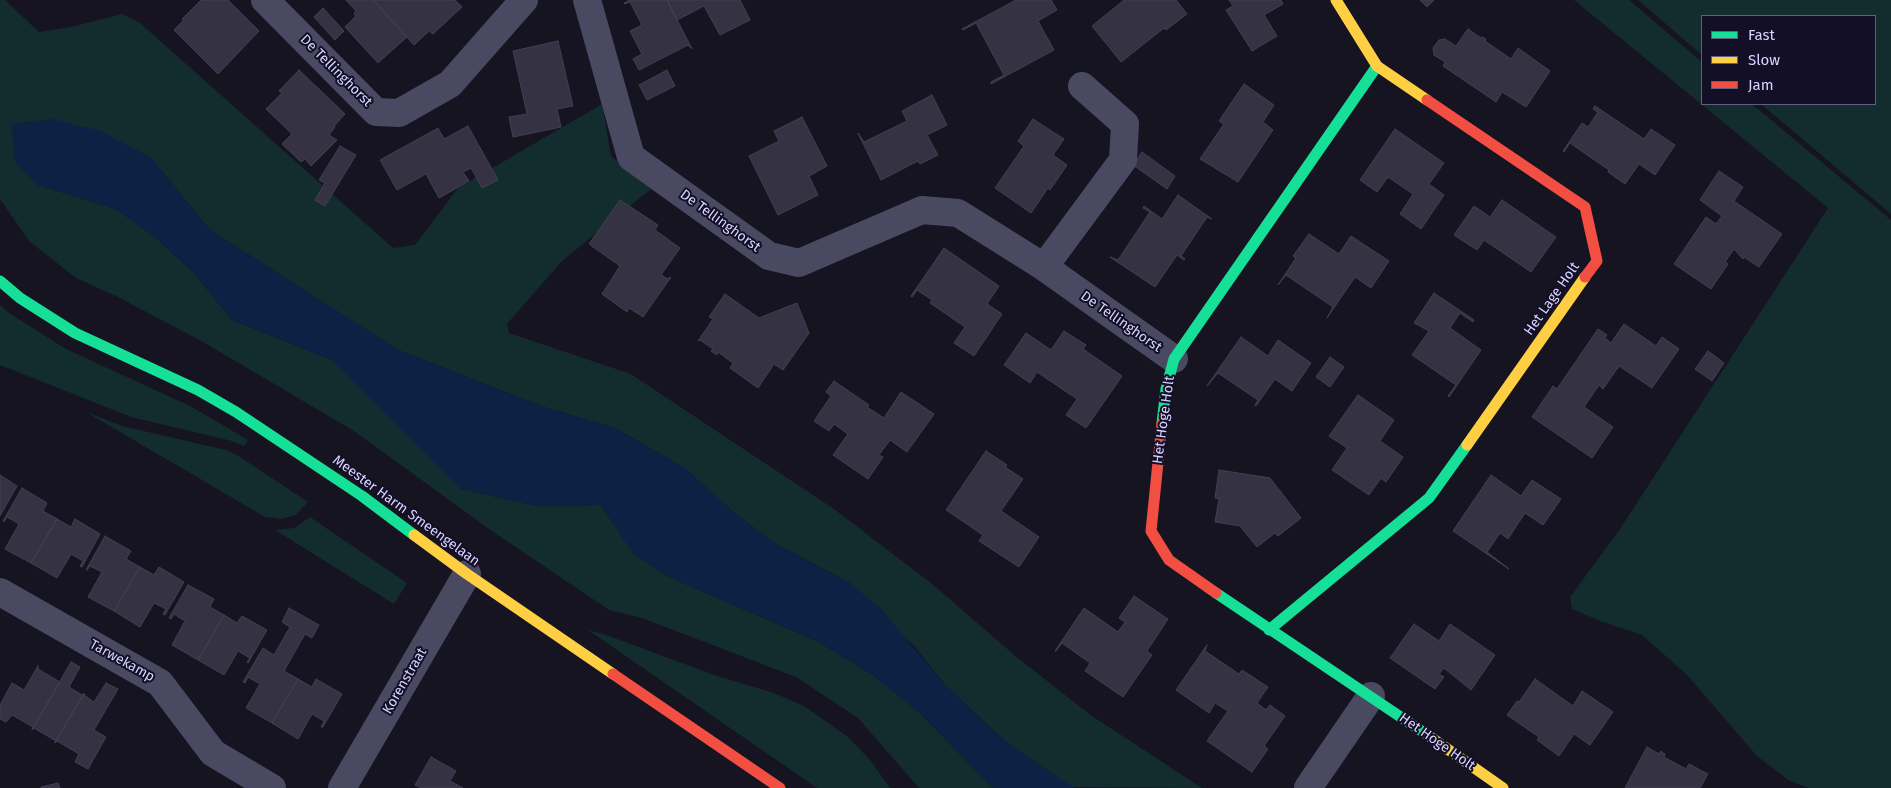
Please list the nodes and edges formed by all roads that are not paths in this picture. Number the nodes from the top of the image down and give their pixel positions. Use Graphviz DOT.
graph roads {
  1 [pos="265,0"];
  2 [pos="524,0"];
  3 [pos="587,0"];
  4 [pos="1336,0"];
  5 [pos="1377,66"];
  6 [pos="1082,86"];
  7 [pos="1044,267"];
  8 [pos="0,281"];
  9 [pos="1174,359"];
  10 [pos="467,574"];
  11 [pos="0,592"];
  12 [pos="1269,630"];
  13 [pos="1371,696"];
  14 [pos="272,788"];
  15 [pos="342,788"];
  16 [pos="780,788"];
  17 [pos="1308,788"];
  18 [pos="1503,788"];
  1 -- 2 [label="street, De Tellinghorst"];
  3 -- 7 [label="street, De Tellinghorst"];
  4 -- 5 [label="street, Het Lage Holt"];
  5 -- 9 [label="street, Het Hoge Holt"];
  5 -- 12 [label="street, Het Lage Holt"];
  6 -- 7 [label="street"];
  7 -- 9 [label="street, De Tellinghorst"];
  8 -- 10 [label="street, Meester Harm Smeengelaan"];
  9 -- 12 [label="street, Het Hoge Holt"];
  10 -- 15 [label="street, Korenstraat"];
  10 -- 16 [label="street, Meester Harm Smeengelaan"];
  11 -- 14 [label="street, Tarwekamp"];
  12 -- 13 [label="street, Het Hoge Holt"];
  13 -- 17 [label="street"];
  13 -- 18 [label="street, Het Hoge Holt"];
}
